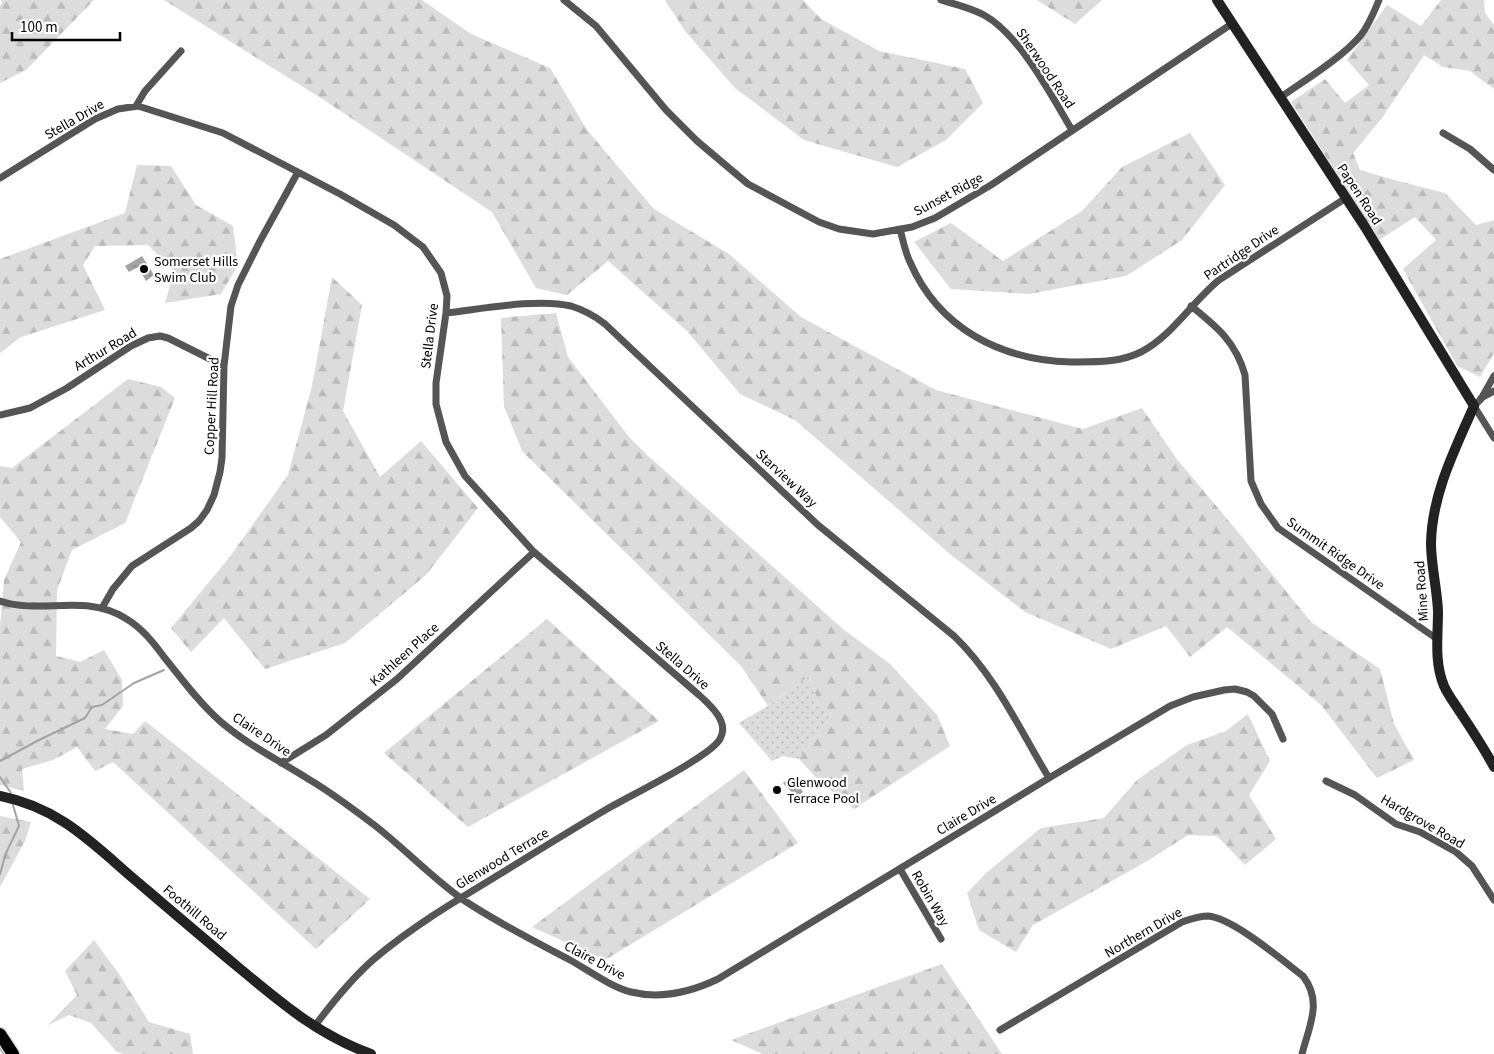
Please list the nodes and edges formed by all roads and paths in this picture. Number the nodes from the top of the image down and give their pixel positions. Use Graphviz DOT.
graph roads {
  1 [pos="564,0"];
  2 [pos="941,0"];
  3 [pos="1217,0"];
  4 [pos="1379,0"];
  5 [pos="1233,22"];
  6 [pos="181,50"];
  7 [pos="1281,97"];
  8 [pos="136,106"];
  9 [pos="1072,130"];
  10 [pos="1443,132"];
  11 [pos="1494,170"];
  12 [pos="298,172"];
  13 [pos="0,178"];
  14 [pos="1346,198"];
  15 [pos="900,230"];
  16 [pos="1192,306"];
  17 [pos="446,313"];
  18 [pos="224,366"];
  19 [pos="1494,376"];
  20 [pos="1494,391"];
  21 [pos="1478,402"];
  22 [pos="0,415"];
  23 [pos="1494,438"];
  24 [pos="534,552"];
  25 [pos="0,601"];
  26 [pos="102,608"];
  27 [pos="1437,639"];
  28 [pos="722,735"];
  29 [pos="1283,739"];
  30 [pos="281,763"];
  31 [pos="1494,767"];
  32 [pos="1049,778"];
  33 [pos="1326,781"];
  34 [pos="0,796"];
  35 [pos="900,869"];
  36 [pos="461,898"];
  37 [pos="1494,900"];
  38 [pos="941,939"];
  39 [pos="314,1027"];
  40 [pos="1000,1030"];
  41 [pos="0,1034"];
  42 [pos="13,1054"];
  43 [pos="370,1054"];
  44 [pos="1302,1054"];
  1 -- 15 [label="street, Sunset Ridge"];
  2 -- 9 [label="street, Sherwood Road"];
  3 -- 5 [label="street, Papen Road"];
  4 -- 7 [label="street"];
  5 -- 7 [label="street, Papen Road"];
  5 -- 9 [label="street, Sunset Ridge"];
  6 -- 8 [label="street"];
  7 -- 14 [label="street, Papen Road"];
  8 -- 12 [label="street, Stella Drive"];
  8 -- 13 [label="street, Stella Drive"];
  9 -- 15 [label="street, Sunset Ridge"];
  10 -- 11 [label="street"];
  12 -- 17 [label="street, Stella Drive"];
  12 -- 18 [label="street, Copper Hill Road"];
  14 -- 16 [label="street, Partridge Drive"];
  14 -- 21 [label="street, Papen Road"];
  15 -- 16 [label="street, Partridge Drive"];
  16 -- 27 [label="street, Summit Ridge Drive"];
  17 -- 24 [label="street, Stella Drive"];
  17 -- 32 [label="street, Starview Way"];
  18 -- 22 [label="street, Arthur Road"];
  18 -- 26 [label="street, Copper Hill Road"];
  19 -- 21 [label="street"];
  20 -- 21 [label="street"];
  21 -- 23 [label="street"];
  21 -- 27 [label="street, Mine Road"];
  24 -- 28 [label="street, Stella Drive"];
  24 -- 30 [label="street, Kathleen Place"];
  25 -- 26 [label="street, Claire Drive"];
  26 -- 30 [label="street, Claire Drive"];
  27 -- 31 [label="street, Mine Road"];
  28 -- 36 [label="street, Glenwood Terrace"];
  29 -- 32 [label="street, Claire Drive"];
  30 -- 36 [label="street, Claire Drive"];
  32 -- 35 [label="street, Claire Drive"];
  33 -- 37 [label="street, Hardgrove Road"];
  34 -- 39 [label="street, Foothill Road"];
  35 -- 36 [label="street, Claire Drive"];
  35 -- 38 [label="street, Robin Way"];
  36 -- 39 [label="street, Glenwood Terrace"];
  39 -- 43 [label="street, Foothill Road"];
  40 -- 44 [label="street, Northern Drive"];
  41 -- 42 [label="highway"];
}
